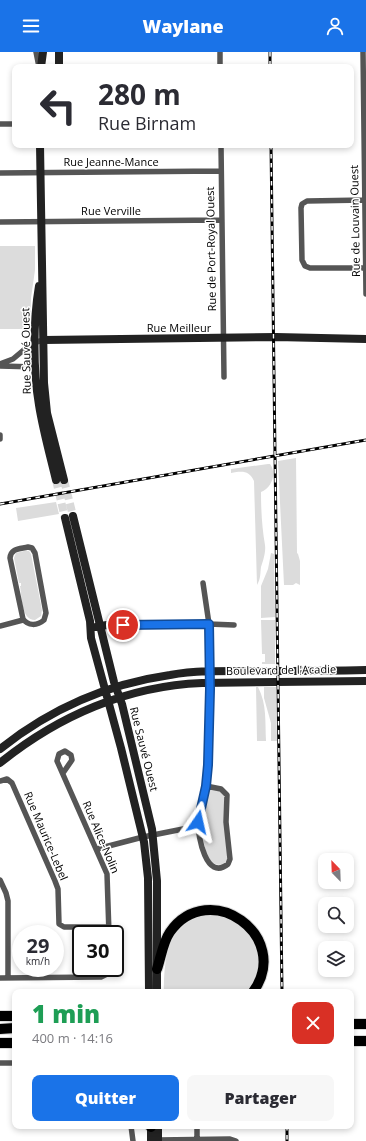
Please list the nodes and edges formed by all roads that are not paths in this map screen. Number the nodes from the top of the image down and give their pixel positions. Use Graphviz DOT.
graph roads {
  1 [pos="36,52"];
  2 [pos="44,52"];
  3 [pos="59,52"];
  4 [pos="220,52"];
  5 [pos="363,52"];
  6 [pos="39,64"];
  7 [pos="41,64"];
  8 [pos="59,64"];
  9 [pos="220,64"];
  10 [pos="0,124"];
  11 [pos="12,124"];
  12 [pos="40,148"];
  13 [pos="221,148"];
  14 [pos="221,171"];
  15 [pos="41,172"];
  16 [pos="0,173"];
  17 [pos="365,200"];
  18 [pos="222,220"];
  19 [pos="0,222"];
  20 [pos="41,222"];
  21 [pos="366,268"];
  22 [pos="366,294"];
  23 [pos="223,338"];
  24 [pos="366,339"];
  25 [pos="39,341"];
  26 [pos="0,365"];
  27 [pos="36,367"];
  28 [pos="224,377"];
  29 [pos="0,435"];
  30 [pos="0,439"];
  31 [pos="203,584"];
  32 [pos="23,620"];
  33 [pos="209,624"];
  34 [pos="234,625"];
  35 [pos="0,626"];
  36 [pos="100,626"];
  37 [pos="91,628"];
  38 [pos="366,670"];
  39 [pos="210,672"];
  40 [pos="366,681"];
  41 [pos="210,682"];
  42 [pos="116,687"];
  43 [pos="106,691"];
  44 [pos="119,697"];
  45 [pos="108,701"];
  46 [pos="0,749"];
  47 [pos="0,763"];
  48 [pos="63,773"];
  49 [pos="0,781"];
  50 [pos="206,786"];
  51 [pos="198,826"];
  52 [pos="152,835"];
  53 [pos="144,837"];
  54 [pos="97,849"];
  55 [pos="0,880"];
  56 [pos="109,925"];
  57 [pos="72,927"];
  58 [pos="157,969"];
  59 [pos="101,977"];
  60 [pos="0,978"];
  61 [pos="8,978"];
  62 [pos="149,989"];
  63 [pos="157,989"];
  64 [pos="255,989"];
  65 [pos="0,1016"];
  66 [pos="12,1016"];
  67 [pos="354,1024"];
  68 [pos="366,1024"];
  69 [pos="12,1028"];
  70 [pos="0,1029"];
  71 [pos="354,1041"];
  72 [pos="366,1041"];
  73 [pos="0,1043"];
  74 [pos="12,1043"];
  75 [pos="12,1063"];
  76 [pos="0,1064"];
  77 [pos="131,1129"];
  78 [pos="152,1129"];
  79 [pos="158,1129"];
  80 [pos="197,1129"];
  81 [pos="197,1139"];
  82 [pos="133,1141"];
  83 [pos="156,1141"];
  84 [pos="236,1141"];
  1 -- 6 [label="street"];
  2 -- 7 [label="main road"];
  3 -- 8 [label="main road"];
  4 -- 9 [label="street"];
  5 -- 17 [label="street, Rue de Louvain Ouest"];
  10 -- 11 [label="street"];
  12 -- 15 [label="main road, Rue Sauvé Ouest"];
  13 -- 14 [label="street, Rue de Port-Royal Ouest"];
  14 -- 15 [label="street, Rue Jeanne-Mance"];
  14 -- 18 [label="street, Rue de Port-Royal Ouest"];
  15 -- 16 [label="street, Rue Jeanne-Mance"];
  15 -- 20 [label="main road, Rue Sauvé Ouest"];
  17 -- 21 [label="street, Rue de Louvain Ouest"];
  17 -- 21 [label="street"];
  18 -- 20 [label="street, Rue Verville"];
  18 -- 23 [label="street, Rue de Port-Royal Ouest"];
  19 -- 20 [label="street, Rue Verville"];
  20 -- 25 [label="main road, Rue Sauvé Ouest"];
  21 -- 22 [label="street, Rue de Louvain Ouest"];
  23 -- 24 [label="main road, Rue Meilleur"];
  23 -- 25 [label="main road, Rue Meilleur"];
  23 -- 28 [label="street, Rue de Port-Royal Ouest"];
  25 -- 26 [label="street"];
  25 -- 27 [label="main road, Rue Sauvé Ouest"];
  25 -- 27 [label="main road, Rue Sauvé Ouest"];
  26 -- 27 [label="street"];
  29 -- 30 [label="street"];
  31 -- 33 [label="street"];
  32 -- 32 [label="street"];
  32 -- 35 [label="street"];
  33 -- 34 [label="street"];
  33 -- 36 [label="main road"];
  33 -- 39 [label="main road"];
  36 -- 37 [label="main road"];
  36 -- 37 [label="main road, Rue Sauvé Ouest"];
  36 -- 42 [label="main road, Rue Sauvé Ouest"];
  37 -- 43 [label="main road, Rue Sauvé Ouest"];
  38 -- 39 [label="main road, Boulevard de l'Acadie"];
  39 -- 41 [label="main road"];
  39 -- 42 [label="main road, Boulevard de l'Acadie"];
  40 -- 41 [label="main road, Boulevard de l'Acadie"];
  41 -- 44 [label="main road, Boulevard de l'Acadie"];
  41 -- 50 [label="street"];
  42 -- 43 [label="main road, Boulevard de l'Acadie"];
  42 -- 44 [label="main road, Rue Sauvé Ouest"];
  43 -- 45 [label="main road, Rue Sauvé Ouest"];
  43 -- 46 [label="main road, Boulevard de l'Acadie"];
  44 -- 45 [label="main road, Boulevard de l'Acadie"];
  44 -- 52 [label="main road, Rue Sauvé Ouest"];
  45 -- 47 [label="main road, Boulevard de l'Acadie"];
  45 -- 53 [label="main road, Rue Sauvé Ouest"];
  48 -- 54 [label="street, Rue Alice-Nolin"];
  49 -- 57 [label="street, Rue Maurice-Lebel"];
  50 -- 51 [label="street"];
  50 -- 51 [label="street"];
  51 -- 52 [label="street"];
  52 -- 53 [label="street"];
  52 -- 58 [label="main road, Rue Sauvé Ouest"];
  53 -- 54 [label="street"];
  53 -- 62 [label="main road, Rue Sauvé Ouest"];
  54 -- 56 [label="street, Rue Alice-Nolin"];
  55 -- 61 [label="street"];
  58 -- 63 [label="main road, Rue Sauvé Ouest"];
  58 -- 64 [label="highway"];
  59 -- 61 [label="street"];
  60 -- 61 [label="street"];
  65 -- 66 [label="highway"];
  67 -- 68 [label="highway"];
  69 -- 70 [label="highway"];
  71 -- 72 [label="highway"];
  73 -- 74 [label="highway"];
  75 -- 76 [label="street"];
  77 -- 82 [label="street"];
  78 -- 83 [label="main road"];
  79 -- 83 [label="main road"];
  80 -- 81 [label="street"];
  81 -- 83 [label="street"];
  81 -- 84 [label="street"];
}
